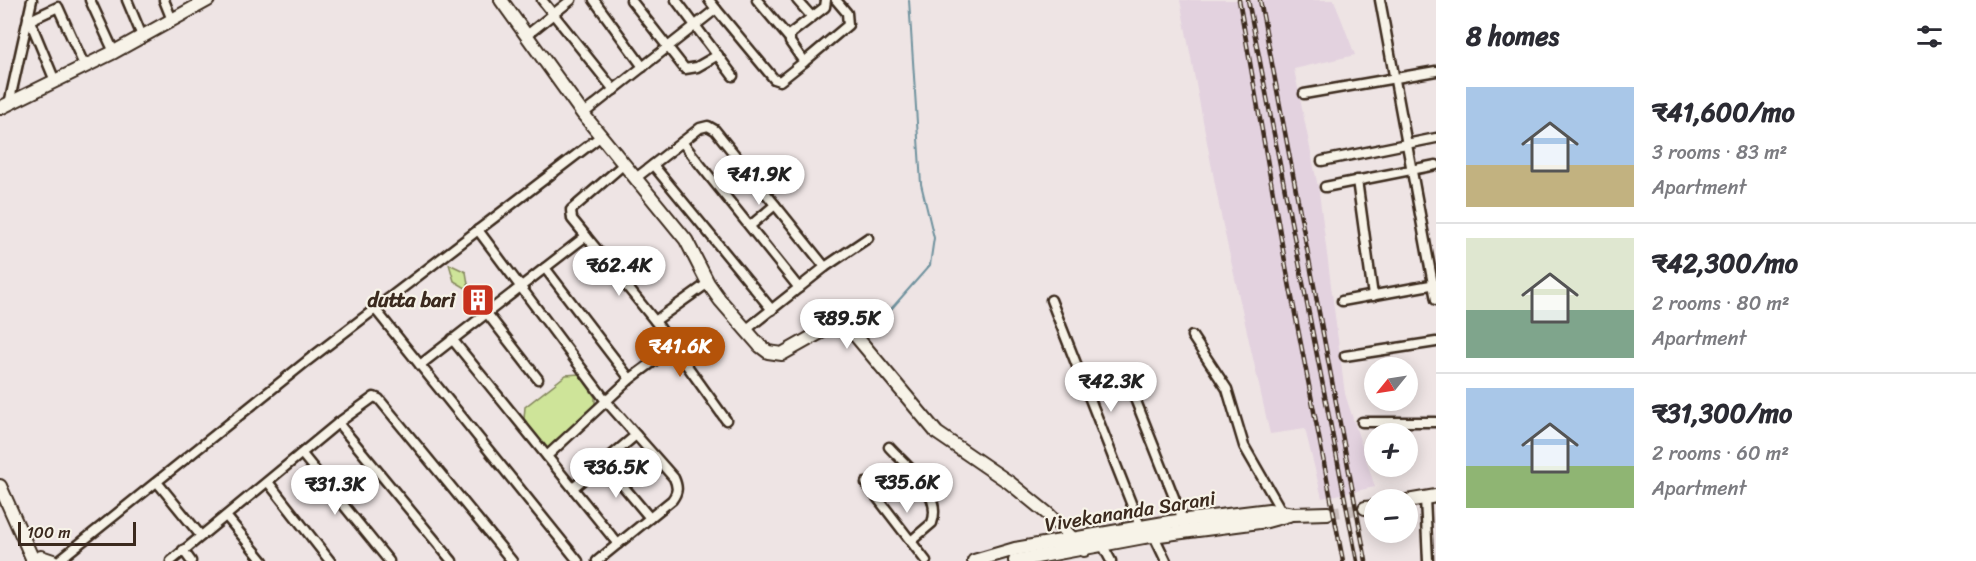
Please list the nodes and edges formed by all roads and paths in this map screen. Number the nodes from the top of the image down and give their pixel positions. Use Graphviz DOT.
graph roads {
  1 [pos="32,0"];
  2 [pos="90,0"];
  3 [pos="127,0"];
  4 [pos="164,0"];
  5 [pos="501,0"];
  6 [pos="542,0"];
  7 [pos="571,0"];
  8 [pos="594,0"];
  9 [pos="631,0"];
  10 [pos="676,0"];
  11 [pos="709,0"];
  12 [pos="757,0"];
  13 [pos="798,0"];
  14 [pos="826,0"];
  15 [pos="836,0"];
  16 [pos="1380,0"];
  17 [pos="205,1"];
  18 [pos="716,9"];
  19 [pos="553,14"];
  20 [pos="812,17"];
  21 [pos="29,18"];
  22 [pos="172,20"];
  23 [pos="695,26"];
  24 [pos="527,35"];
  25 [pos="142,36"];
  26 [pos="789,38"];
  27 [pos="667,48"];
  28 [pos="114,52"];
  29 [pos="718,56"];
  30 [pos="804,62"];
  31 [pos="85,67"];
  32 [pos="643,67"];
  33 [pos="1436,71"];
  34 [pos="733,76"];
  35 [pos="1395,77"];
  36 [pos="55,81"];
  37 [pos="614,90"];
  38 [pos="1304,94"];
  39 [pos="4,106"];
  40 [pos="583,114"];
  41 [pos="601,136"];
  42 [pos="1436,138"];
  43 [pos="682,142"];
  44 [pos="1407,144"];
  45 [pos="1322,161"];
  46 [pos="624,164"];
  47 [pos="653,165"];
  48 [pos="1436,165"];
  49 [pos="1412,170"];
  50 [pos="636,178"];
  51 [pos="1357,180"];
  52 [pos="1325,187"];
  53 [pos="775,205"];
  54 [pos="750,226"];
  55 [pos="478,230"];
  56 [pos="586,236"];
  57 [pos="868,238"];
  58 [pos="545,267"];
  59 [pos="825,267"];
  60 [pos="708,283"];
  61 [pos="1435,284"];
  62 [pos="519,287"];
  63 [pos="799,288"];
  64 [pos="1373,296"];
  65 [pos="1051,300"];
  66 [pos="1436,300"];
  67 [pos="1342,301"];
  68 [pos="375,309"];
  69 [pos="771,310"];
  70 [pos="486,312"];
  71 [pos="655,321"];
  72 [pos="747,329"];
  73 [pos="1192,336"];
  74 [pos="452,339"];
  75 [pos="1436,342"];
  76 [pos="673,347"];
  77 [pos="1345,356"];
  78 [pos="420,365"];
  79 [pos="538,379"];
  80 [pos="630,379"];
  81 [pos="1086,385"];
  82 [pos="606,401"];
  83 [pos="726,420"];
  84 [pos="1362,422"];
  85 [pos="1436,422"];
  86 [pos="338,423"];
  87 [pos="636,435"];
  88 [pos="889,447"];
  89 [pos="302,454"];
  90 [pos="547,456"];
  91 [pos="603,462"];
  92 [pos="156,482"];
  93 [pos="268,482"];
  94 [pos="866,483"];
  95 [pos="0,486"];
  96 [pos="573,488"];
  97 [pos="1430,497"];
  98 [pos="1288,513"];
  99 [pos="1328,513"];
  100 [pos="226,516"];
  101 [pos="650,518"];
  102 [pos="1184,520"];
  103 [pos="1146,534"];
  104 [pos="201,536"];
  105 [pos="1073,541"];
  106 [pos="911,542"];
  107 [pos="618,544"];
  108 [pos="1103,546"];
  109 [pos="183,550"];
  110 [pos="1084,550"];
  111 [pos="33,561"];
  112 [pos="53,561"];
  113 [pos="58,561"];
  114 [pos="171,561"];
  115 [pos="192,561"];
  116 [pos="263,561"];
  117 [pos="330,561"];
  118 [pos="389,561"];
  119 [pos="452,561"];
  120 [pos="512,561"];
  121 [pos="578,561"];
  122 [pos="597,561"];
  123 [pos="926,561"];
  124 [pos="974,561"];
  125 [pos="1015,561"];
  126 [pos="1111,561"];
  127 [pos="1166,561"];
  128 [pos="1428,561"];
  1 -- 21 [label="street"];
  2 -- 28 [label="street"];
  3 -- 25 [label="street"];
  4 -- 22 [label="street"];
  5 -- 24 [label="street"];
  6 -- 19 [label="street"];
  7 -- 19 [label="street"];
  8 -- 32 [label="street"];
  9 -- 27 [label="street"];
  10 -- 23 [label="street"];
  11 -- 18 [label="street"];
  12 -- 26 [label="street"];
  13 -- 20 [label="street"];
  14 -- 20 [label="street"];
  15 -- 30 [label="street"];
  16 -- 35 [label="street"];
  17 -- 22 [label="street"];
  18 -- 23 [label="street"];
  18 -- 30 [label="street"];
  19 -- 24 [label="street"];
  19 -- 37 [label="street"];
  20 -- 26 [label="street"];
  21 -- 31 [label="street"];
  21 -- 36 [label="street"];
  21 -- 39 [label="street"];
  22 -- 25 [label="street"];
  23 -- 27 [label="street"];
  23 -- 29 [label="street"];
  24 -- 40 [label="street"];
  25 -- 28 [label="street"];
  26 -- 30 [label="street"];
  27 -- 29 [label="street"];
  27 -- 32 [label="street"];
  28 -- 31 [label="street"];
  29 -- 34 [label="street"];
  31 -- 36 [label="street"];
  32 -- 37 [label="street"];
  33 -- 35 [label="street"];
  35 -- 38 [label="street"];
  35 -- 44 [label="street"];
  36 -- 39 [label="street"];
  37 -- 40 [label="street"];
  40 -- 41 [label="street"];
  41 -- 46 [label="street"];
  41 -- 55 [label="street"];
  42 -- 44 [label="street"];
  43 -- 47 [label="street"];
  43 -- 53 [label="street"];
  43 -- 54 [label="street"];
  44 -- 45 [label="street"];
  44 -- 49 [label="street"];
  46 -- 50 [label="street"];
  46 -- 56 [label="street"];
  47 -- 50 [label="street"];
  47 -- 69 [label="street"];
  48 -- 49 [label="street"];
  49 -- 51 [label="street"];
  49 -- 61 [label="street"];
  50 -- 60 [label="street"];
  51 -- 52 [label="street"];
  51 -- 64 [label="street"];
  53 -- 54 [label="street"];
  53 -- 59 [label="street"];
  54 -- 63 [label="street"];
  55 -- 62 [label="street"];
  55 -- 68 [label="street"];
  56 -- 58 [label="street"];
  56 -- 71 [label="street"];
  57 -- 59 [label="street"];
  58 -- 62 [label="street"];
  58 -- 80 [label="street"];
  59 -- 63 [label="street"];
  60 -- 71 [label="street"];
  60 -- 72 [label="street"];
  61 -- 64 [label="street"];
  61 -- 66 [label="street"];
  62 -- 70 [label="street"];
  62 -- 82 [label="street"];
  63 -- 69 [label="street"];
  64 -- 67 [label="street"];
  65 -- 81 [label="street"];
  68 -- 78 [label="street"];
  68 -- 92 [label="street"];
  69 -- 72 [label="street"];
  70 -- 74 [label="street"];
  70 -- 79 [label="street"];
  71 -- 76 [label="street"];
  72 -- 105 [label="street"];
  73 -- 98 [label="street"];
  74 -- 78 [label="street"];
  74 -- 90 [label="street"];
  75 -- 77 [label="street"];
  76 -- 80 [label="street"];
  76 -- 83 [label="street"];
  78 -- 121 [label="street"];
  80 -- 82 [label="street"];
  81 -- 102 [label="street"];
  81 -- 103 [label="street"];
  82 -- 87 [label="street"];
  82 -- 90 [label="street"];
  84 -- 85 [label="street"];
  86 -- 89 [label="street"];
  86 -- 119 [label="street"];
  86 -- 120 [label="street"];
  87 -- 91 [label="street"];
  87 -- 101 [label="street"];
  88 -- 106 [label="street"];
  89 -- 93 [label="street"];
  89 -- 118 [label="street"];
  90 -- 96 [label="street"];
  91 -- 96 [label="street"];
  91 -- 101 [label="street"];
  92 -- 104 [label="street"];
  92 -- 113 [label="street"];
  93 -- 100 [label="street"];
  93 -- 117 [label="street"];
  94 -- 106 [label="street"];
  95 -- 111 [label="street"];
  96 -- 107 [label="street"];
  97 -- 128 [label="street"];
  98 -- 99 [label="street, Vivekananda Sarani"];
  98 -- 102 [label="street, Vivekananda Sarani"];
  98 -- 103 [label="street, Vivekananda Sarani"];
  100 -- 104 [label="street"];
  100 -- 116 [label="street"];
  101 -- 107 [label="street"];
  102 -- 103 [label="street, Vivekananda Sarani"];
  103 -- 105 [label="street, Vivekananda Sarani"];
  103 -- 108 [label="street, Vivekananda Sarani"];
  103 -- 127 [label="street"];
  104 -- 109 [label="street"];
  105 -- 110 [label="street"];
  105 -- 124 [label="street, Vivekananda Sarani"];
  106 -- 123 [label="street"];
  107 -- 122 [label="street"];
  108 -- 110 [label="street, Vivekananda Sarani"];
  108 -- 126 [label="street"];
  109 -- 114 [label="street"];
  109 -- 115 [label="street"];
  110 -- 125 [label="street, Vivekananda Sarani"];
  111 -- 112 [label="street"];
}
